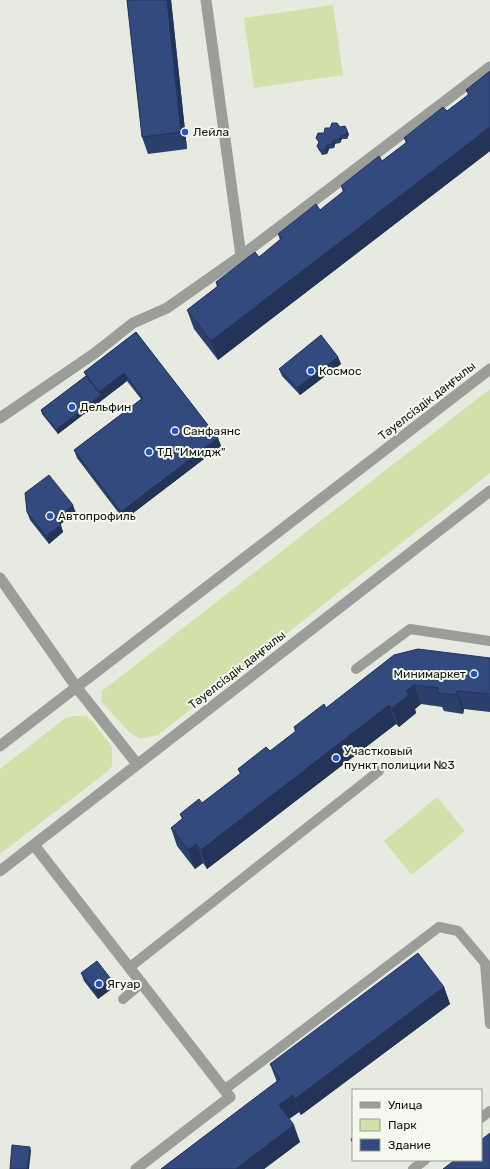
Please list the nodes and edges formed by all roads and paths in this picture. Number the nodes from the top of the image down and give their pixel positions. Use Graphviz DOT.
graph roads {
  1 [pos="206,0"];
  2 [pos="490,66"];
  3 [pos="241,256"];
  4 [pos="490,369"];
  5 [pos="0,418"];
  6 [pos="490,491"];
  7 [pos="0,578"];
  8 [pos="490,641"];
  9 [pos="356,669"];
  10 [pos="77,688"];
  11 [pos="0,746"];
  12 [pos="137,764"];
  13 [pos="379,771"];
  14 [pos="34,845"];
  15 [pos="0,871"];
  16 [pos="488,962"];
  17 [pos="130,967"];
  18 [pos="142,983"];
  19 [pos="123,999"];
  20 [pos="490,1024"];
  21 [pos="224,1090"];
  22 [pos="424,1161"];
  23 [pos="136,1169"];
  24 [pos="413,1169"];
  1 -- 3 [label="street"];
  2 -- 3 [label="street"];
  3 -- 5 [label="street"];
  4 -- 10 [label="street, Тәуелсіздік даңғылы"];
  6 -- 12 [label="street, Тәуелсіздік даңғылы"];
  7 -- 10 [label="street"];
  8 -- 9 [label="lane"];
  10 -- 11 [label="street, Тәуелсіздік даңғылы"];
  10 -- 12 [label="street"];
  12 -- 14 [label="street, Тәуелсіздік даңғылы"];
  13 -- 17 [label="lane"];
  14 -- 15 [label="street, Тәуелсіздік даңғылы"];
  14 -- 17 [label="street"];
  16 -- 20 [label="lane"];
  16 -- 21 [label="lane"];
  17 -- 18 [label="street"];
  18 -- 19 [label="lane"];
  18 -- 21 [label="street"];
  21 -- 23 [label="street"];
  22 -- 24 [label="lane"];
}
